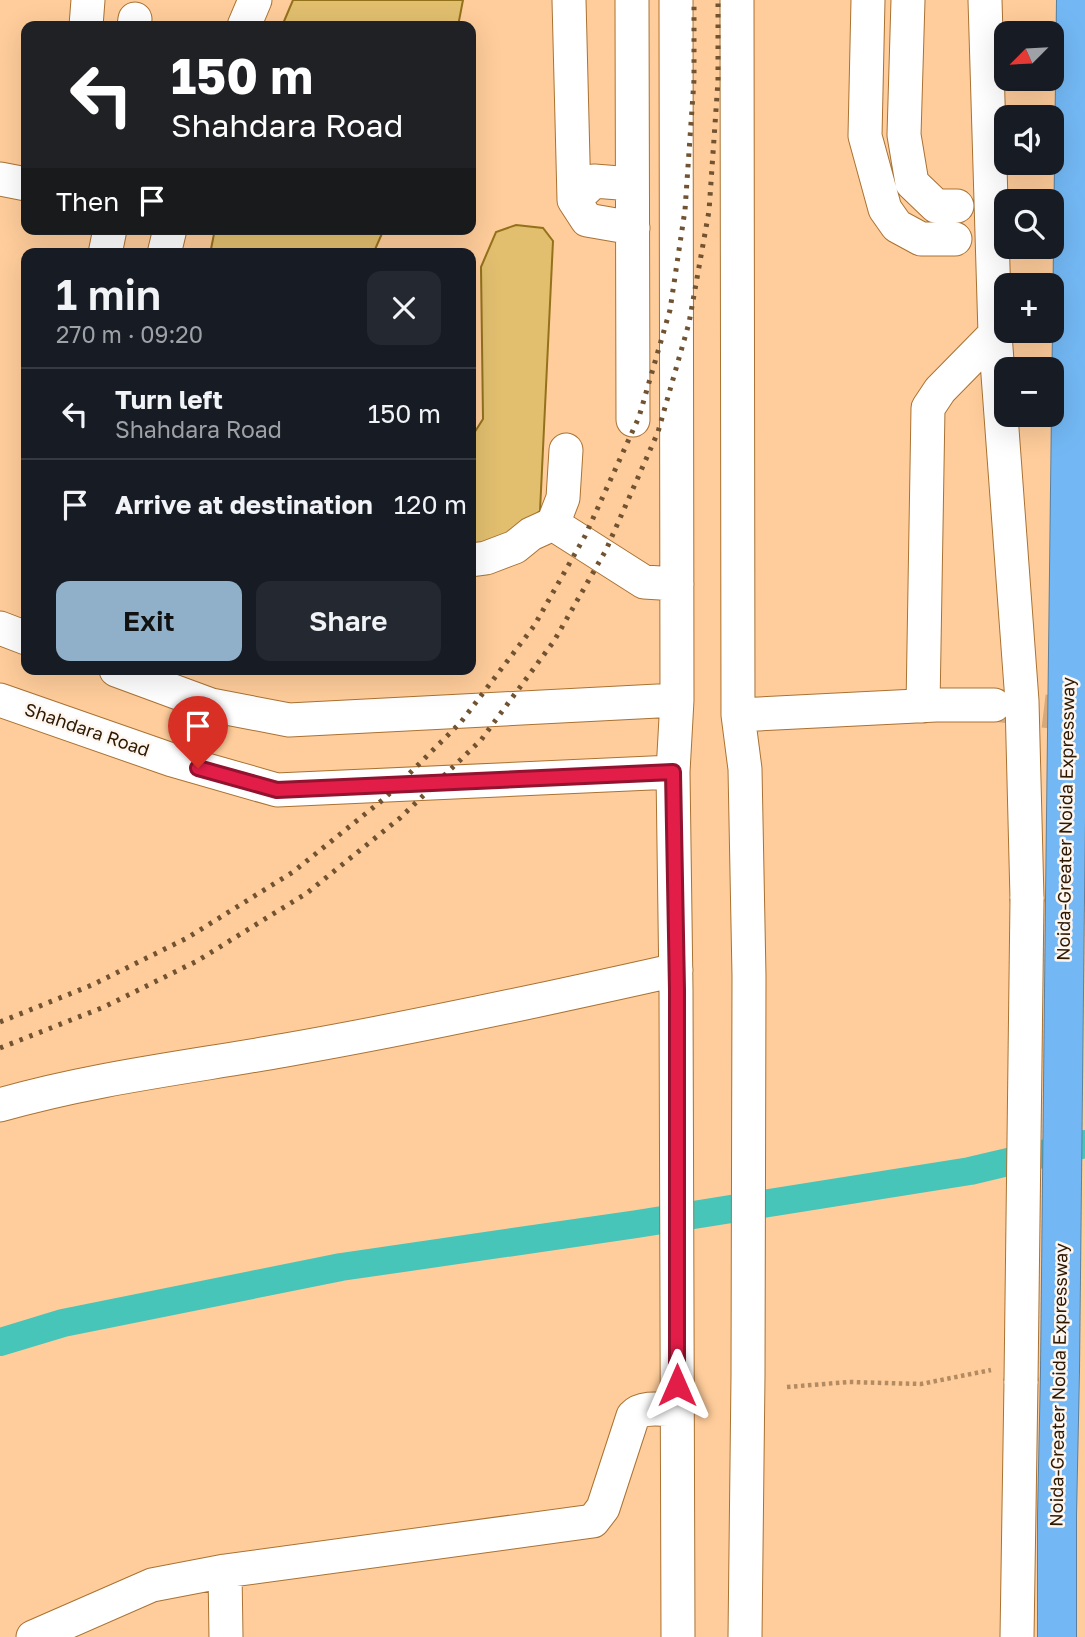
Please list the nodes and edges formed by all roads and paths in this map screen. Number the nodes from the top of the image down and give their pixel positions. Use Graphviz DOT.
graph roads {
  1 [pos="88,0"];
  2 [pos="255,0"];
  3 [pos="569,0"];
  4 [pos="632,0"];
  5 [pos="676,0"];
  6 [pos="737,0"];
  7 [pos="868,0"];
  8 [pos="908,0"];
  9 [pos="985,0"];
  10 [pos="1076,0"];
  11 [pos="86,21"];
  12 [pos="246,21"];
  13 [pos="0,179"];
  14 [pos="21,183"];
  15 [pos="632,184"];
  16 [pos="574,200"];
  17 [pos="957,206"];
  18 [pos="633,228"];
  19 [pos="954,239"];
  20 [pos="994,301"];
  21 [pos="994,335"];
  22 [pos="996,343"];
  23 [pos="633,420"];
  24 [pos="566,450"];
  25 [pos="553,524"];
  26 [pos="515,547"];
  27 [pos="572,552"];
  28 [pos="476,560"];
  29 [pos="677,584"];
  30 [pos="0,628"];
  31 [pos="21,636"];
  32 [pos="130,675"];
  33 [pos="0,700"];
  34 [pos="677,700"];
  35 [pos="994,705"];
  36 [pos="923,706"];
  37 [pos="737,715"];
  38 [pos="673,772"];
  39 [pos="676,980"];
  40 [pos="0,1105"];
  41 [pos="1012,1375"];
  42 [pos="787,1387"];
  43 [pos="678,1397"];
  44 [pos="225,1571"];
  45 [pos="33,1637"];
  46 [pos="226,1637"];
  47 [pos="678,1637"];
  48 [pos="745,1637"];
  49 [pos="1017,1637"];
  50 [pos="1058,1637"];
  1 -- 11 [label="street"];
  2 -- 12 [label="street"];
  3 -- 16 [label="street"];
  4 -- 15 [label="street"];
  5 -- 29 [label="street"];
  6 -- 37 [label="street"];
  7 -- 19 [label="street"];
  8 -- 17 [label="street"];
  9 -- 20 [label="street"];
  10 -- 50 [label="highway, Noida-Greater Noida Expressway, bridge"];
  13 -- 14 [label="street"];
  15 -- 16 [label="street"];
  15 -- 18 [label="street"];
  16 -- 18 [label="street"];
  18 -- 23 [label="street"];
  21 -- 36 [label="street"];
  22 -- 41 [label="street, bridge"];
  24 -- 25 [label="street"];
  25 -- 26 [label="street"];
  25 -- 29 [label="street"];
  26 -- 27 [label="street"];
  26 -- 28 [label="street"];
  29 -- 34 [label="street"];
  30 -- 31 [label="street"];
  32 -- 34 [label="street"];
  33 -- 38 [label="street, Shahdara Road"];
  34 -- 38 [label="street"];
  35 -- 36 [label="street"];
  36 -- 37 [label="street"];
  37 -- 48 [label="street"];
  38 -- 39 [label="street"];
  39 -- 40 [label="street"];
  39 -- 43 [label="street"];
  41 -- 42 [label="path"];
  41 -- 49 [label="street"];
  43 -- 44 [label="street"];
  43 -- 47 [label="street"];
  44 -- 45 [label="street"];
  44 -- 46 [label="street"];
}
